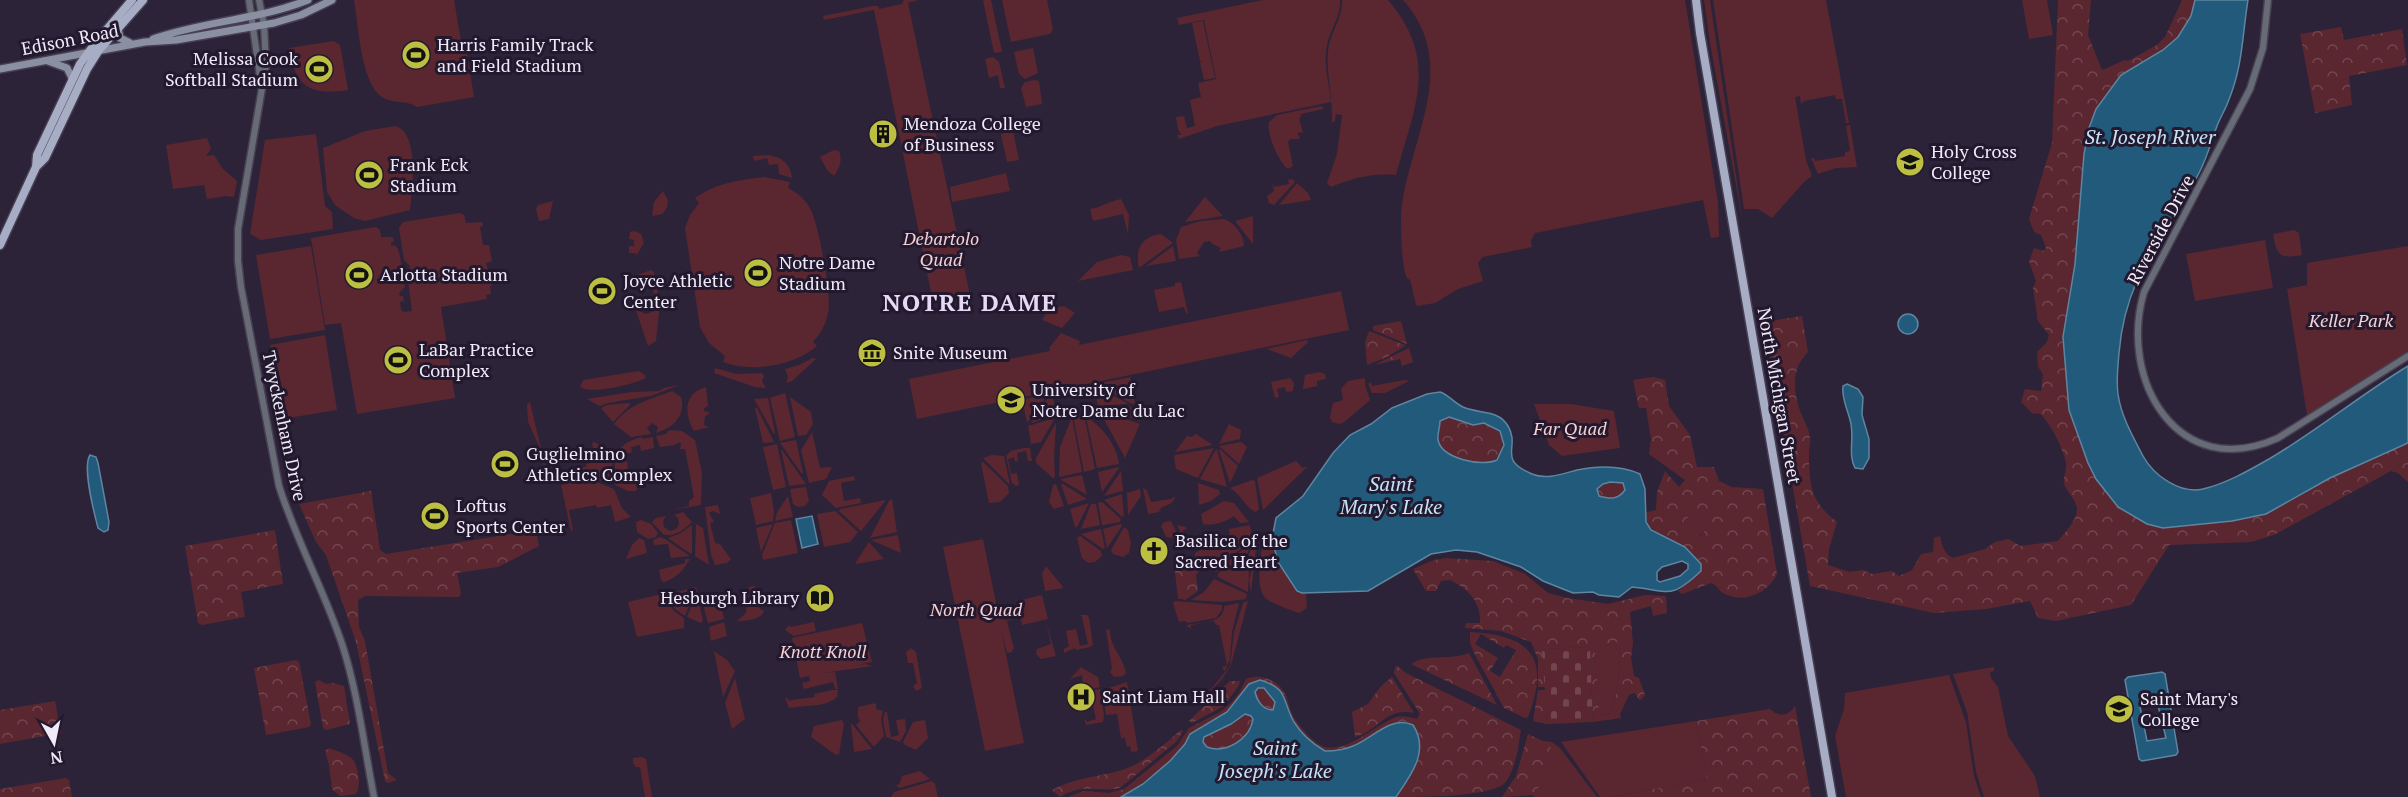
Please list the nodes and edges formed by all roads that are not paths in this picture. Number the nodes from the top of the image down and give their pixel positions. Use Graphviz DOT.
graph roads {
  1 [pos="132,0"];
  2 [pos="143,0"];
  3 [pos="249,0"];
  4 [pos="259,0"];
  5 [pos="308,0"];
  6 [pos="332,0"];
  7 [pos="1696,0"];
  8 [pos="2268,0"];
  9 [pos="262,14"];
  10 [pos="251,16"];
  11 [pos="264,25"];
  12 [pos="253,27"];
  13 [pos="118,28"];
  14 [pos="145,42"];
  15 [pos="132,44"];
  16 [pos="99,50"];
  17 [pos="88,53"];
  18 [pos="45,60"];
  19 [pos="0,69"];
  20 [pos="72,78"];
  21 [pos="261,86"];
  22 [pos="36,167"];
  23 [pos="0,245"];
  24 [pos="2408,356"];
  25 [pos="374,797"];
  26 [pos="1832,797"];
  1 -- 17 [label="main road"];
  2 -- 13 [label="main road"];
  3 -- 10 [label="street, Twyckenham Drive"];
  4 -- 9 [label="street, Twyckenham Drive"];
  5 -- 9 [label="main road, Edison Road"];
  6 -- 11 [label="main road, Edison Road"];
  7 -- 26 [label="main road, North Michigan Street"];
  8 -- 24 [label="street, Riverside Drive"];
  9 -- 10 [label="main road, Edison Road"];
  9 -- 11 [label="street, Twyckenham Drive"];
  10 -- 12 [label="street, Twyckenham Drive"];
  10 -- 14 [label="main road, Edison Road"];
  11 -- 12 [label="main road, Edison Road"];
  11 -- 21 [label="street, Twyckenham Drive"];
  12 -- 14 [label="main road, Edison Road"];
  12 -- 21 [label="street, Twyckenham Drive"];
  13 -- 15 [label="main road"];
  13 -- 16 [label="main road"];
  14 -- 15 [label="main road, Edison Road"];
  15 -- 16 [label="main road, Edison Road"];
  16 -- 17 [label="main road, Edison Road"];
  16 -- 22 [label="main road"];
  17 -- 18 [label="main road, Edison Road"];
  17 -- 20 [label="main road"];
  18 -- 19 [label="main road, Edison Road"];
  18 -- 20 [label="main road"];
  20 -- 22 [label="main road"];
  21 -- 25 [label="street, Twyckenham Drive"];
  22 -- 23 [label="main road"];
}
